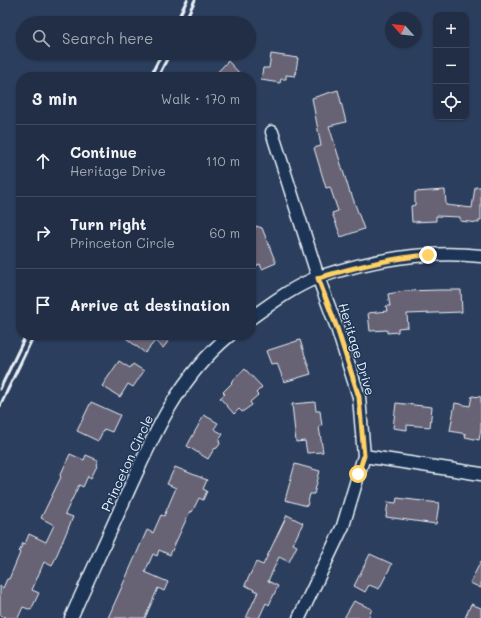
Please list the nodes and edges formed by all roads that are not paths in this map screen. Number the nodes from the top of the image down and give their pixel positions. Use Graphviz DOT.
graph roads {
  1 [pos="272,132"];
  2 [pos="481,256"];
  3 [pos="318,278"];
  4 [pos="256,314"];
  5 [pos="224,340"];
  6 [pos="364,456"];
  7 [pos="481,474"];
  8 [pos="71,618"];
  9 [pos="299,618"];
  1 -- 3 [label="street, Heritage Drive"];
  2 -- 3 [label="street"];
  3 -- 4 [label="street"];
  3 -- 6 [label="street, Heritage Drive"];
  5 -- 8 [label="street, Princeton Circle"];
  6 -- 7 [label="street"];
  6 -- 9 [label="street, Heritage Drive"];
}
